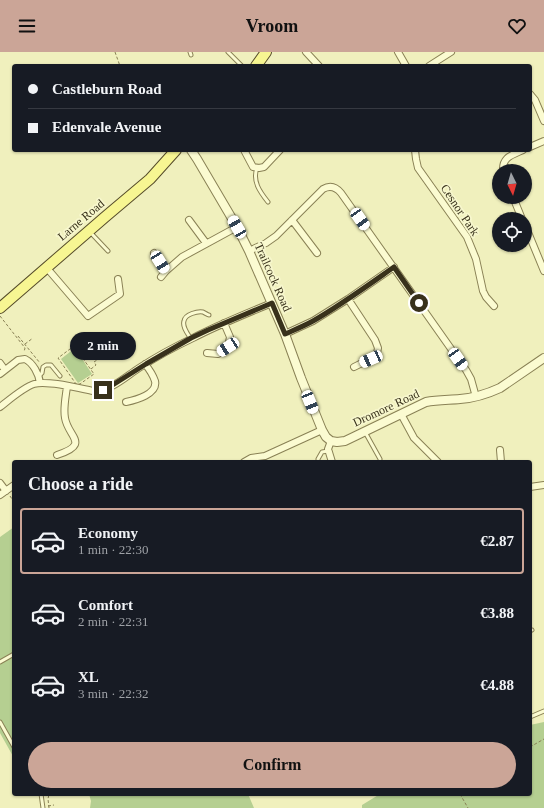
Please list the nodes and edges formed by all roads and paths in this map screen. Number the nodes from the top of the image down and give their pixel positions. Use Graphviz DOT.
graph roads {
  1 [pos="115,52"];
  2 [pos="228,52"];
  3 [pos="266,52"];
  4 [pos="306,52"];
  5 [pos="398,52"];
  6 [pos="451,52"];
  7 [pos="119,64"];
  8 [pos="240,64"];
  9 [pos="257,64"];
  10 [pos="317,64"];
  11 [pos="405,64"];
  12 [pos="432,64"];
  13 [pos="532,96"];
  14 [pos="544,121"];
  15 [pos="544,141"];
  16 [pos="532,146"];
  17 [pos="174,152"];
  18 [pos="192,152"];
  19 [pos="245,152"];
  20 [pos="278,152"];
  21 [pos="415,152"];
  22 [pos="519,152"];
  23 [pos="504,164"];
  24 [pos="257,168"];
  25 [pos="268,202"];
  26 [pos="189,220"];
  27 [pos="292,220"];
  28 [pos="237,227"];
  29 [pos="89,230"];
  30 [pos="532,242"];
  31 [pos="206,243"];
  32 [pos="108,251"];
  33 [pos="249,251"];
  34 [pos="154,252"];
  35 [pos="318,253"];
  36 [pos="46,267"];
  37 [pos="394,267"];
  38 [pos="166,271"];
  39 [pos="544,271"];
  40 [pos="161,277"];
  41 [pos="118,279"];
  42 [pos="348,299"];
  43 [pos="272,303"];
  44 [pos="494,306"];
  45 [pos="0,308"];
  46 [pos="209,315"];
  47 [pos="0,316"];
  48 [pos="224,323"];
  49 [pos="285,334"];
  50 [pos="18,336"];
  51 [pos="33,338"];
  52 [pos="191,338"];
  53 [pos="24,344"];
  54 [pos="83,349"];
  55 [pos="79,353"];
  56 [pos="207,353"];
  57 [pos="544,358"];
  58 [pos="25,359"];
  59 [pos="97,360"];
  60 [pos="0,363"];
  61 [pos="146,364"];
  62 [pos="43,367"];
  63 [pos="354,367"];
  64 [pos="90,369"];
  65 [pos="3,372"];
  66 [pos="39,376"];
  67 [pos="60,376"];
  68 [pos="40,383"];
  69 [pos="67,386"];
  70 [pos="476,397"];
  71 [pos="126,402"];
  72 [pos="0,407"];
  73 [pos="401,414"];
  74 [pos="322,430"];
  75 [pos="364,431"];
  76 [pos="331,441"];
  77 [pos="500,450"];
  78 [pos="328,451"];
  79 [pos="57,455"];
  80 [pos="380,459"];
  81 [pos="248,460"];
  82 [pos="318,460"];
  83 [pos="331,460"];
  84 [pos="436,460"];
  85 [pos="501,460"];
  86 [pos="0,483"];
  87 [pos="544,484"];
  88 [pos="12,486"];
  89 [pos="532,487"];
  90 [pos="6,491"];
  91 [pos="0,495"];
  92 [pos="12,655"];
  93 [pos="0,662"];
  94 [pos="544,711"];
  95 [pos="532,716"];
  96 [pos="0,722"];
  97 [pos="544,739"];
  98 [pos="12,743"];
  99 [pos="532,746"];
  100 [pos="41,796"];
  101 [pos="49,796"];
  102 [pos="461,796"];
  103 [pos="54,805"];
  104 [pos="48,806"];
  105 [pos="43,808"];
  106 [pos="49,808"];
  107 [pos="468,808"];
  1 -- 7 [label="path"];
  2 -- 8 [label="lane"];
  3 -- 9 [label="main road"];
  4 -- 10 [label="street"];
  5 -- 11 [label="street"];
  6 -- 12 [label="street"];
  13 -- 14 [label="street"];
  15 -- 16 [label="street"];
  17 -- 29 [label="main road, Larne Road"];
  18 -- 28 [label="street, Trailcock Road"];
  19 -- 24 [label="street"];
  20 -- 24 [label="street"];
  21 -- 44 [label="street, Cesnor Park"];
  22 -- 23 [label="street"];
  24 -- 25 [label="lane"];
  26 -- 31 [label="street"];
  27 -- 33 [label="street"];
  27 -- 35 [label="street"];
  27 -- 37 [label="street"];
  28 -- 31 [label="street"];
  28 -- 33 [label="street, Trailcock Road"];
  29 -- 32 [label="lane"];
  29 -- 36 [label="main road, Larne Road"];
  30 -- 39 [label="street"];
  31 -- 38 [label="street"];
  33 -- 43 [label="street, Trailcock Road"];
  34 -- 38 [label="street"];
  36 -- 41 [label="street"];
  36 -- 45 [label="main road, Larne Road"];
  37 -- 42 [label="street"];
  37 -- 70 [label="street"];
  38 -- 40 [label="street"];
  42 -- 49 [label="street"];
  42 -- 63 [label="street"];
  43 -- 48 [label="street"];
  43 -- 49 [label="street, Trailcock Road"];
  46 -- 52 [label="lane"];
  47 -- 58 [label="path"];
  48 -- 52 [label="street"];
  48 -- 56 [label="street"];
  49 -- 74 [label="street, Trailcock Road"];
  50 -- 53 [label="path"];
  51 -- 53 [label="path"];
  52 -- 61 [label="street"];
  53 -- 62 [label="path"];
  54 -- 55 [label="path"];
  55 -- 64 [label="path"];
  55 -- 64 [label="path"];
  57 -- 70 [label="street, Dromore Road"];
  58 -- 65 [label="street"];
  58 -- 66 [label="street"];
  59 -- 64 [label="path"];
  60 -- 65 [label="street"];
  61 -- 69 [label="street"];
  61 -- 71 [label="street"];
  62 -- 66 [label="lane"];
  62 -- 67 [label="lane"];
  66 -- 68 [label="street"];
  68 -- 69 [label="street"];
  68 -- 72 [label="street"];
  69 -- 79 [label="street"];
  70 -- 73 [label="street, Dromore Road"];
  73 -- 75 [label="street, Dromore Road"];
  73 -- 84 [label="street"];
  74 -- 76 [label="street, Trailcock Road"];
  74 -- 81 [label="street"];
  75 -- 76 [label="street, Dromore Road"];
  75 -- 80 [label="lane"];
  76 -- 78 [label="street"];
  77 -- 85 [label="street"];
  78 -- 82 [label="lane"];
  78 -- 83 [label="street"];
  86 -- 90 [label="street"];
  87 -- 89 [label="street"];
  88 -- 90 [label="street"];
  90 -- 91 [label="street"];
  92 -- 93 [label="lane"];
  94 -- 95 [label="lane"];
  96 -- 98 [label="lane"];
  97 -- 99 [label="path"];
  100 -- 105 [label="lane"];
  101 -- 104 [label="path"];
  102 -- 107 [label="path"];
  103 -- 104 [label="path"];
  104 -- 106 [label="path"];
}
